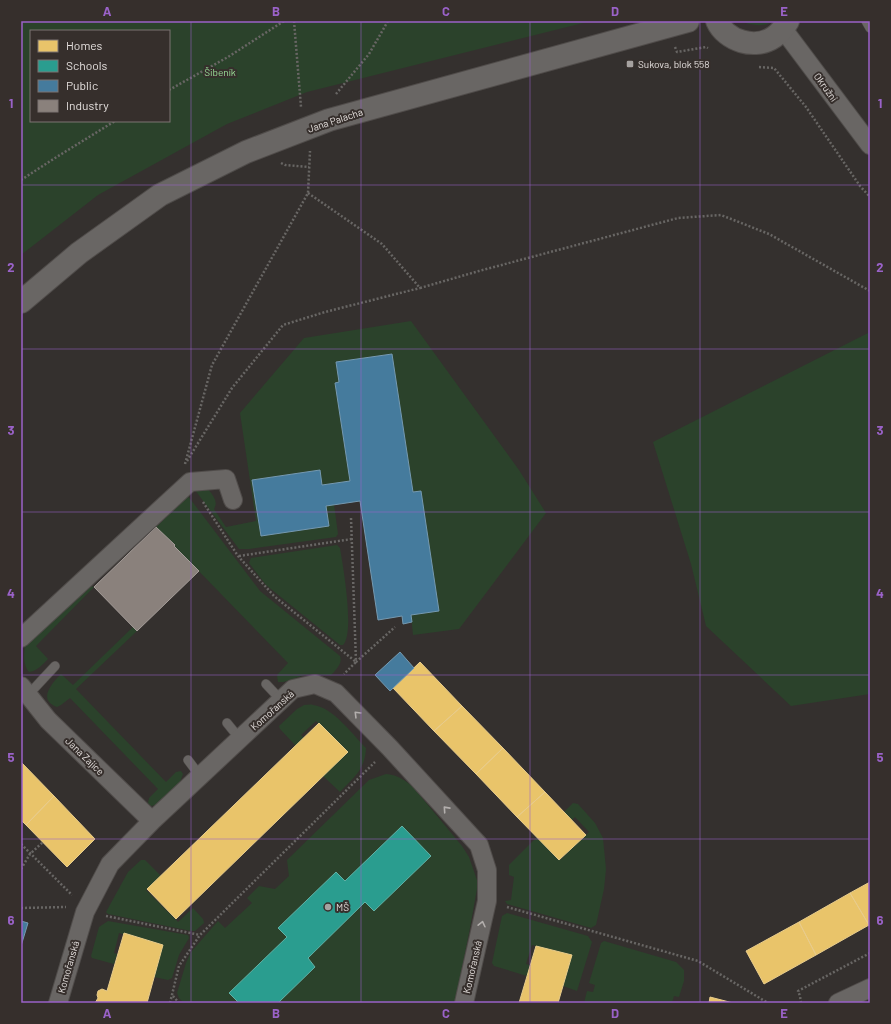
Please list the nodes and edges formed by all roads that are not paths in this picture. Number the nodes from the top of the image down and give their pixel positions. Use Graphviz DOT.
graph roads {
  1 [pos="688,21"];
  2 [pos="717,21"];
  3 [pos="866,21"];
  4 [pos="786,25"];
  5 [pos="870,28"];
  6 [pos="870,145"];
  7 [pos="21,302"];
  8 [pos="233,500"];
  9 [pos="21,638"];
  10 [pos="55,666"];
  11 [pos="266,684"];
  12 [pos="24,691"];
  13 [pos="281,700"];
  14 [pos="227,723"];
  15 [pos="240,739"];
  16 [pos="188,760"];
  17 [pos="200,776"];
  18 [pos="152,821"];
  19 [pos="870,988"];
  20 [pos="58,1003"];
  21 [pos="464,1003"];
  22 [pos="838,1003"];
  1 -- 7 [label="street, Jana Palacha"];
  2 -- 4 [label="street"];
  3 -- 5 [label="lane"];
  4 -- 6 [label="street, Okružní"];
  8 -- 9 [label="street"];
  10 -- 12 [label="lane"];
  11 -- 13 [label="lane"];
  12 -- 18 [label="street, Jana Zajíce"];
  13 -- 15 [label="street, Komořanská"];
  21 -- 13 [label="street, Komořanská, one-way"];
  14 -- 15 [label="lane"];
  15 -- 17 [label="street, Komořanská"];
  16 -- 17 [label="lane"];
  17 -- 18 [label="street, Komořanská"];
  18 -- 20 [label="street, Komořanská"];
  19 -- 22 [label="street"];
}
